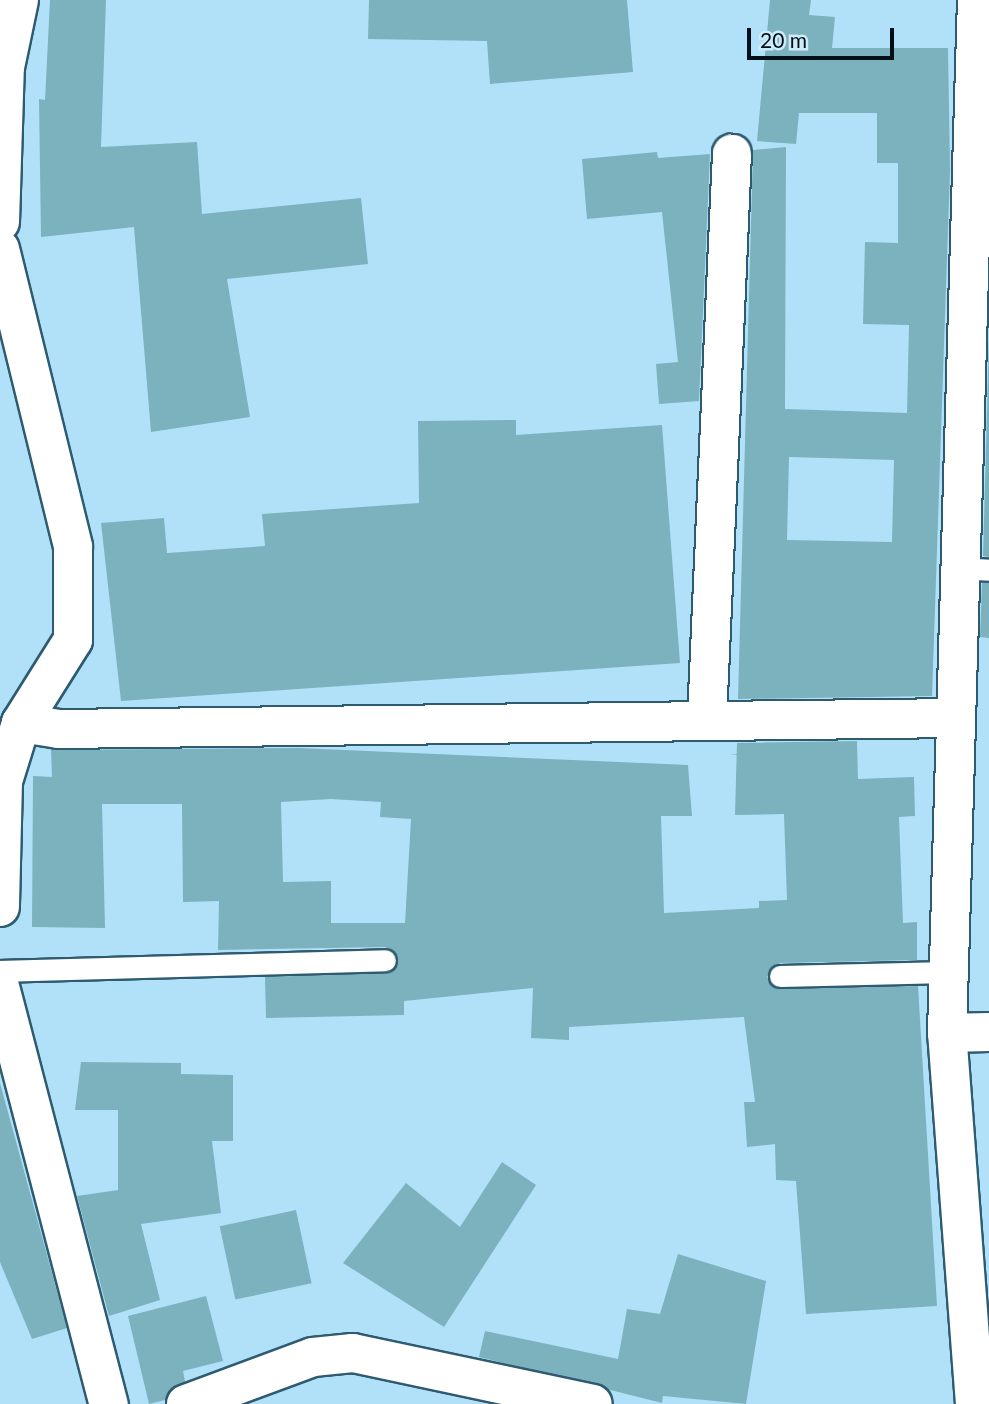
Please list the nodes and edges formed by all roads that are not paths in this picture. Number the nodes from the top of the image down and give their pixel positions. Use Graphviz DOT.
graph roads {
  1 [pos="19,0"];
  2 [pos="977,0"];
  3 [pos="732,154"];
  4 [pos="0,222"];
  5 [pos="0,249"];
  6 [pos="973,569"];
  7 [pos="952,718"];
  8 [pos="707,719"];
  9 [pos="21,723"];
  10 [pos="0,907"];
  11 [pos="385,960"];
  12 [pos="0,971"];
  13 [pos="948,972"];
  14 [pos="780,976"];
  15 [pos="0,987"];
  16 [pos="947,1032"];
  17 [pos="989,1032"];
  18 [pos="109,1404"];
  19 [pos="186,1404"];
  20 [pos="593,1404"];
  21 [pos="975,1404"];
  1 -- 4 [label="street"];
  2 -- 6 [label="street"];
  3 -- 8 [label="street"];
  5 -- 9 [label="street"];
  6 -- 7 [label="street"];
  7 -- 8 [label="street"];
  7 -- 13 [label="street"];
  8 -- 9 [label="street"];
  9 -- 10 [label="street"];
  11 -- 12 [label="lane"];
  13 -- 14 [label="lane"];
  13 -- 16 [label="street"];
  15 -- 18 [label="street"];
  16 -- 17 [label="street"];
  16 -- 21 [label="street"];
  19 -- 20 [label="street"];
}
